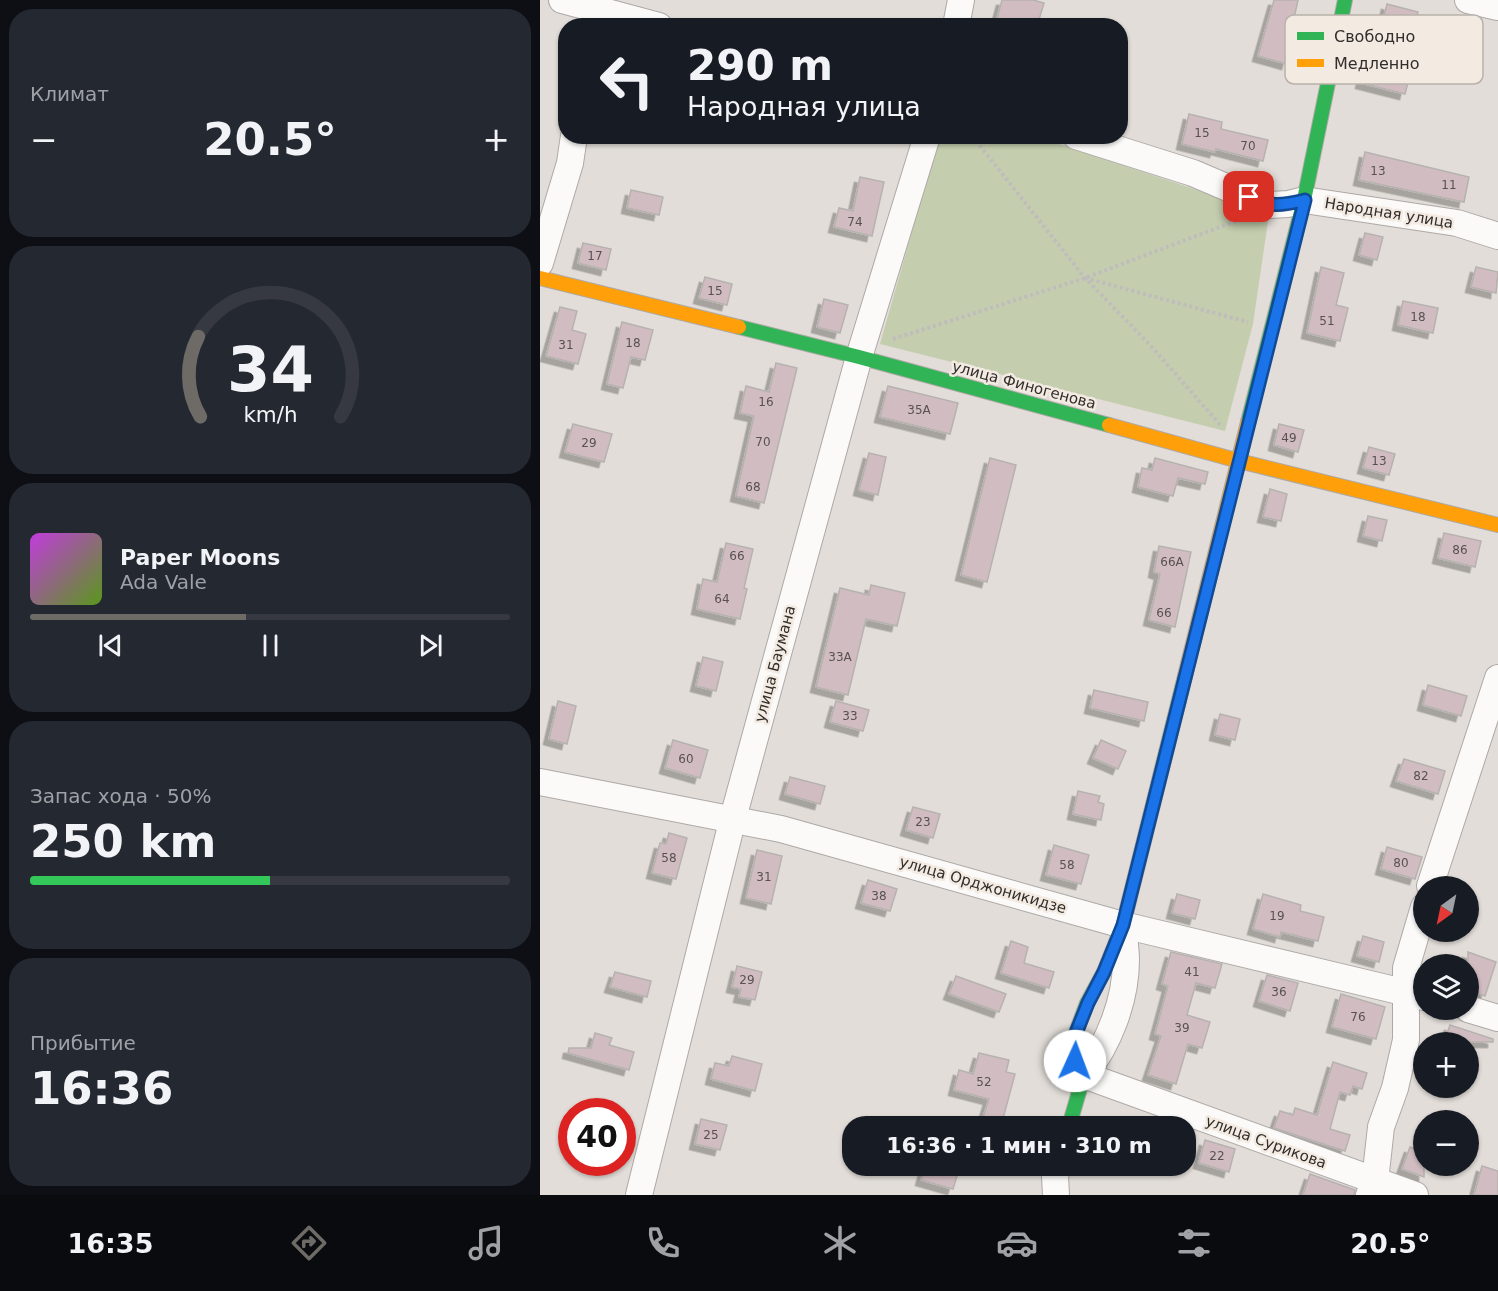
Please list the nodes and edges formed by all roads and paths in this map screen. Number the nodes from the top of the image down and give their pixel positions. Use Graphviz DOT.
graph roads {
  1 [pos="562,0"];
  2 [pos="961,0"];
  3 [pos="1345,0"];
  4 [pos="1468,0"];
  5 [pos="1498,7"];
  6 [pos="588,11"];
  7 [pos="1342,15"];
  8 [pos="621,18"];
  9 [pos="958,18"];
  10 [pos="1328,84"];
  11 [pos="573,144"];
  12 [pos="925,144"];
  13 [pos="978,144"];
  14 [pos="1101,144"];
  15 [pos="1305,200"];
  16 [pos="1268,205"];
  17 [pos="1498,236"];
  18 [pos="540,263"];
  19 [pos="540,278"];
  20 [pos="1085,278"];
  21 [pos="1272,328"];
  22 [pos="861,350"];
  23 [pos="1244,444"];
  24 [pos="1239,461"];
  25 [pos="1498,525"];
  26 [pos="1498,678"];
  27 [pos="540,782"];
  28 [pos="733,818"];
  29 [pos="1433,876"];
  30 [pos="1123,925"];
  31 [pos="1414,942"];
  32 [pos="1413,989"];
  33 [pos="1413,995"];
  34 [pos="1413,1005"];
  35 [pos="1479,1012"];
  36 [pos="1498,1018"];
  37 [pos="1084,1075"];
  38 [pos="1072,1116"];
  39 [pos="1055,1176"];
  40 [pos="1372,1188"];
  41 [pos="639,1195"];
  42 [pos="1056,1195"];
  43 [pos="1415,1195"];
  1 -- 6 [label="street"];
  2 -- 9 [label="street"];
  3 -- 7 [label="street"];
  4 -- 5 [label="street"];
  6 -- 8 [label="street"];
  10 -- 15 [label="street"];
  11 -- 18 [label="street"];
  12 -- 22 [label="street, улица Баумана"];
  13 -- 20 [label="path"];
  14 -- 16 [label="street, Народная улица"];
  15 -- 16 [label="street, Народная улица"];
  15 -- 17 [label="street, Народная улица"];
  15 -- 21 [label="street"];
  16 -- 20 [label="path"];
  19 -- 22 [label="street, улица Финогенова"];
  20 -- 21 [label="path"];
  20 -- 22 [label="path"];
  20 -- 23 [label="path"];
  21 -- 23 [label="street"];
  22 -- 24 [label="street, улица Финогенова"];
  22 -- 28 [label="street, улица Баумана"];
  23 -- 24 [label="street"];
  24 -- 25 [label="street, улица Финогенова"];
  24 -- 30 [label="street"];
  26 -- 29 [label="street"];
  27 -- 28 [label="street, улица Орджоникидзе"];
  28 -- 30 [label="street, улица Орджоникидзе"];
  28 -- 41 [label="street, улица Баумана"];
  30 -- 33 [label="street, улица Орджоникидзе"];
  30 -- 37 [label="street"];
  31 -- 32 [label="street"];
  34 -- 40 [label="street"];
  35 -- 36 [label="street"];
  37 -- 38 [label="street"];
  37 -- 40 [label="street, улица Сурикова"];
  39 -- 42 [label="street"];
  40 -- 43 [label="street, улица Сурикова"];
}
